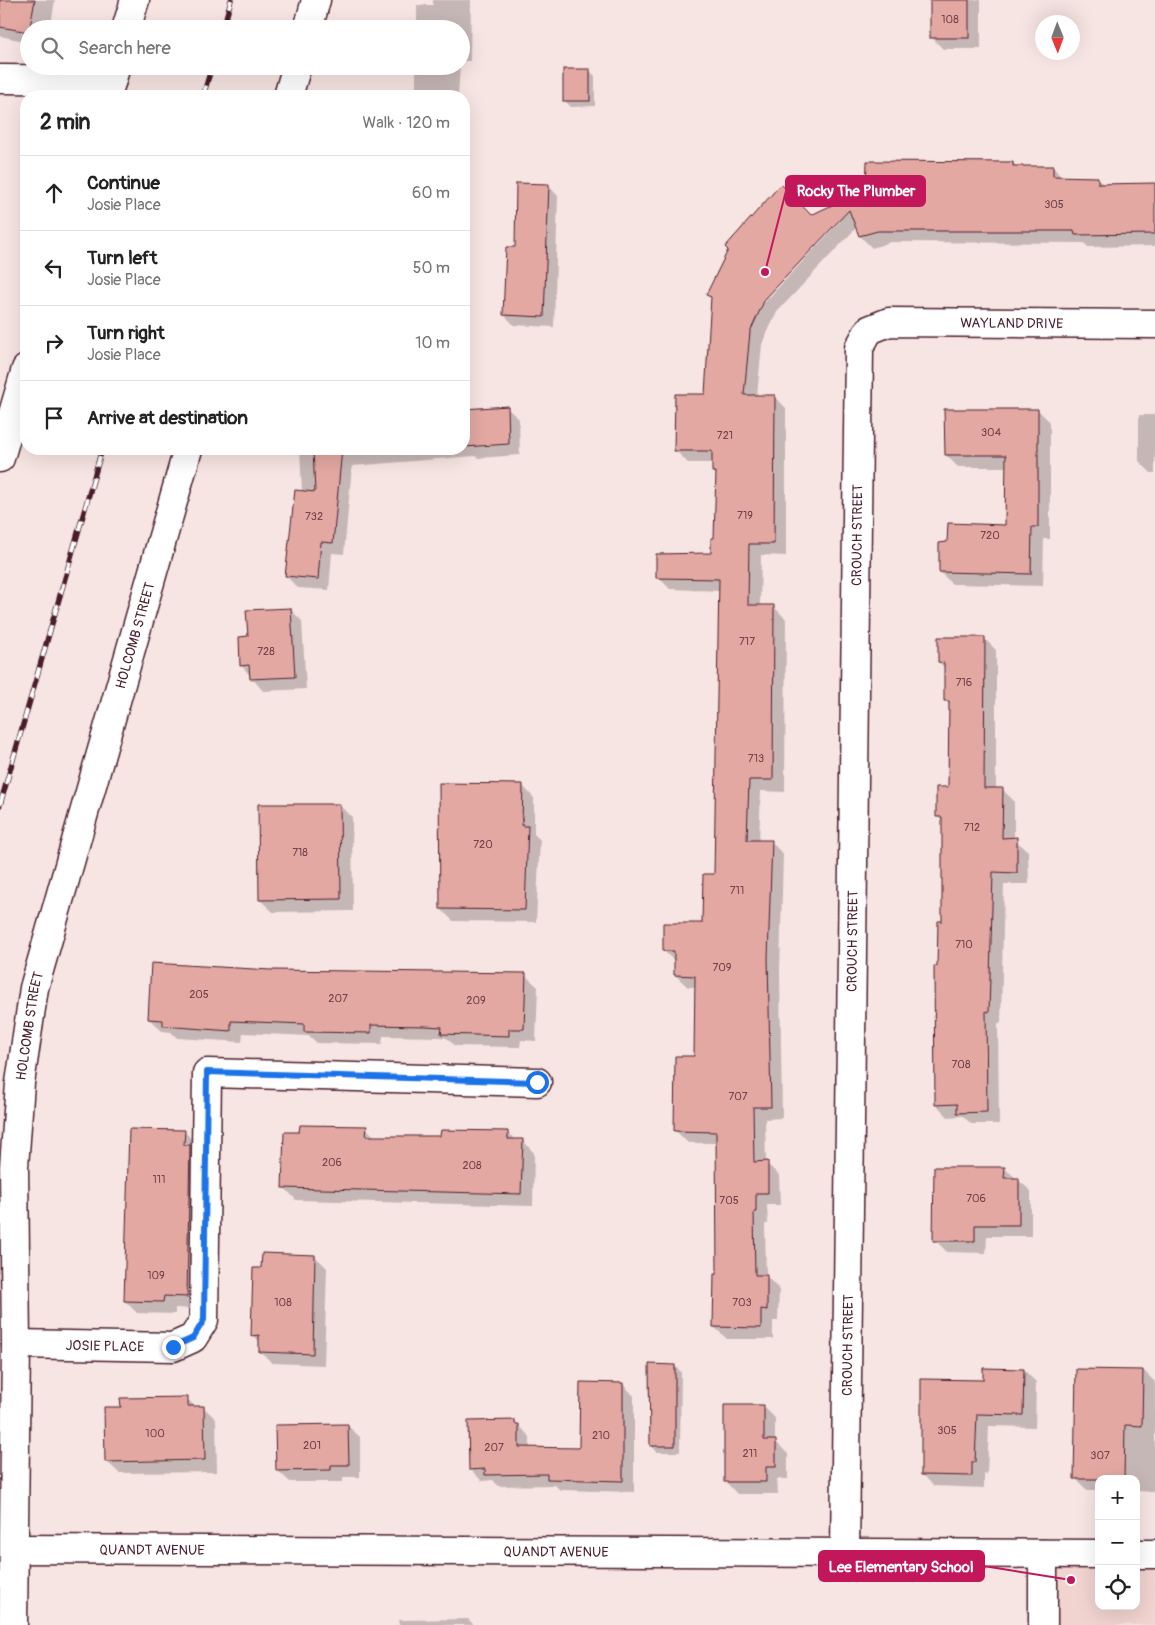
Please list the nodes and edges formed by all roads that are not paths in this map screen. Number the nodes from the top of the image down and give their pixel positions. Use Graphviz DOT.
graph roads {
  1 [pos="135,0"];
  2 [pos="316,0"];
  3 [pos="129,20"];
  4 [pos="310,20"];
  5 [pos="294,75"];
  6 [pos="0,79"];
  7 [pos="112,81"];
  8 [pos="290,90"];
  9 [pos="1155,324"];
  10 [pos="869,330"];
  11 [pos="20,390"];
  12 [pos="186,455"];
  13 [pos="0,458"];
  14 [pos="537,1082"];
  15 [pos="16,1344"];
  16 [pos="14,1549"];
  17 [pos="845,1553"];
  18 [pos="1043,1554"];
  19 [pos="1095,1554"];
  20 [pos="1140,1554"];
  21 [pos="1155,1554"];
  22 [pos="13,1625"];
  23 [pos="1043,1625"];
  1 -- 3 [label="street"];
  2 -- 4 [label="street"];
  5 -- 8 [label="street"];
  6 -- 7 [label="street"];
  9 -- 10 [label="street, WAYLAND DRIVE"];
  10 -- 17 [label="street, CROUCH STREET"];
  11 -- 13 [label="street"];
  12 -- 15 [label="street, HOLCOMB STREET"];
  14 -- 15 [label="street, JOSIE PLACE"];
  15 -- 16 [label="street, HOLCOMB STREET"];
  16 -- 17 [label="street, QUANDT AVENUE"];
  16 -- 22 [label="street, HOLCOMB STREET"];
  17 -- 18 [label="street, QUANDT AVENUE"];
  18 -- 19 [label="street, QUANDT AVENUE"];
  18 -- 23 [label="street"];
  20 -- 21 [label="street"];
}
